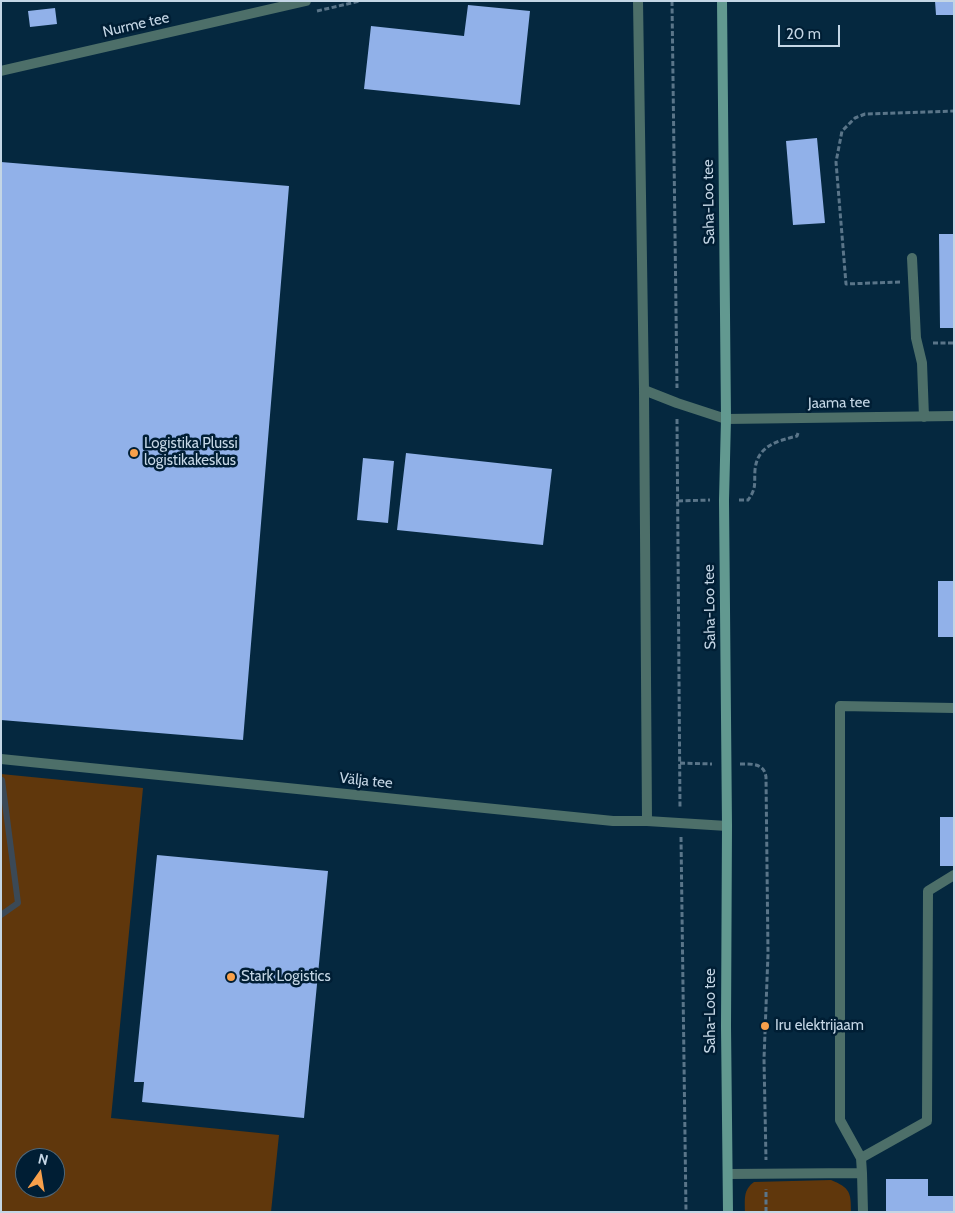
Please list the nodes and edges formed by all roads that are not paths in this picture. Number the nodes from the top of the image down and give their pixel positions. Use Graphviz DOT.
graph roads {
  1 [pos="306,1"];
  2 [pos="638,1"];
  3 [pos="722,1"];
  4 [pos="1,71"];
  5 [pos="912,258"];
  6 [pos="644,390"];
  7 [pos="924,416"];
  8 [pos="954,416"];
  9 [pos="726,419"];
  10 [pos="954,708"];
  11 [pos="1,759"];
  12 [pos="647,821"];
  13 [pos="728,826"];
  14 [pos="954,875"];
  15 [pos="861,1158"];
  16 [pos="862,1173"];
  17 [pos="728,1174"];
  18 [pos="728,1212"];
  19 [pos="863,1212"];
  1 -- 4 [label="street, Nurme tee"];
  2 -- 6 [label="street"];
  3 -- 9 [label="main road, Saha-Loo tee"];
  5 -- 7 [label="street"];
  6 -- 9 [label="street, Jaama tee"];
  6 -- 12 [label="street"];
  7 -- 8 [label="street, Jaama tee"];
  7 -- 9 [label="street, Jaama tee"];
  9 -- 13 [label="main road, Saha-Loo tee"];
  10 -- 15 [label="street"];
  11 -- 12 [label="street, Välja tee"];
  12 -- 13 [label="street, Välja tee"];
  13 -- 17 [label="main road, Saha-Loo tee"];
  14 -- 15 [label="street"];
  15 -- 16 [label="street"];
  16 -- 17 [label="street"];
  16 -- 19 [label="street"];
  17 -- 18 [label="main road, Saha-Loo tee"];
}
